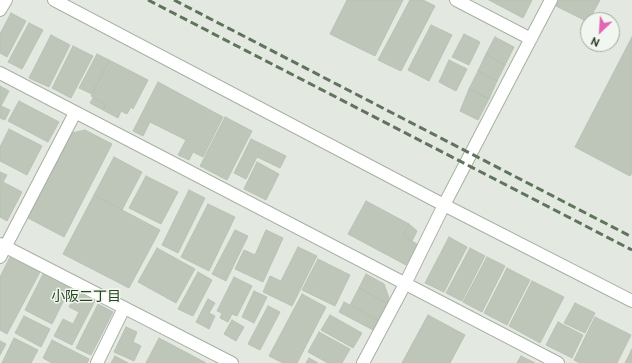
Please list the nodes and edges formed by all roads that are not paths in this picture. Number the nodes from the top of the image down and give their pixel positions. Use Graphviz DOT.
graph roads {
  1 [pos="6,0"];
  2 [pos="54,0"];
  3 [pos="456,0"];
  4 [pos="551,0"];
  5 [pos="0,10"];
  6 [pos="531,39"];
  7 [pos="0,73"];
  8 [pos="75,113"];
  9 [pos="444,205"];
  10 [pos="2,249"];
  11 [pos="405,284"];
  12 [pos="632,302"];
  13 [pos="124,308"];
  14 [pos="96,363"];
  15 [pos="232,363"];
  16 [pos="363,363"];
  17 [pos="558,363"];
  1 -- 5 [label="street"];
  2 -- 9 [label="street"];
  3 -- 6 [label="street"];
  4 -- 6 [label="street"];
  6 -- 9 [label="street"];
  7 -- 8 [label="street"];
  8 -- 10 [label="street"];
  8 -- 11 [label="street"];
  9 -- 11 [label="street"];
  9 -- 12 [label="street"];
  10 -- 13 [label="street"];
  11 -- 16 [label="street"];
  11 -- 17 [label="street"];
  13 -- 14 [label="street"];
  13 -- 15 [label="street"];
}
